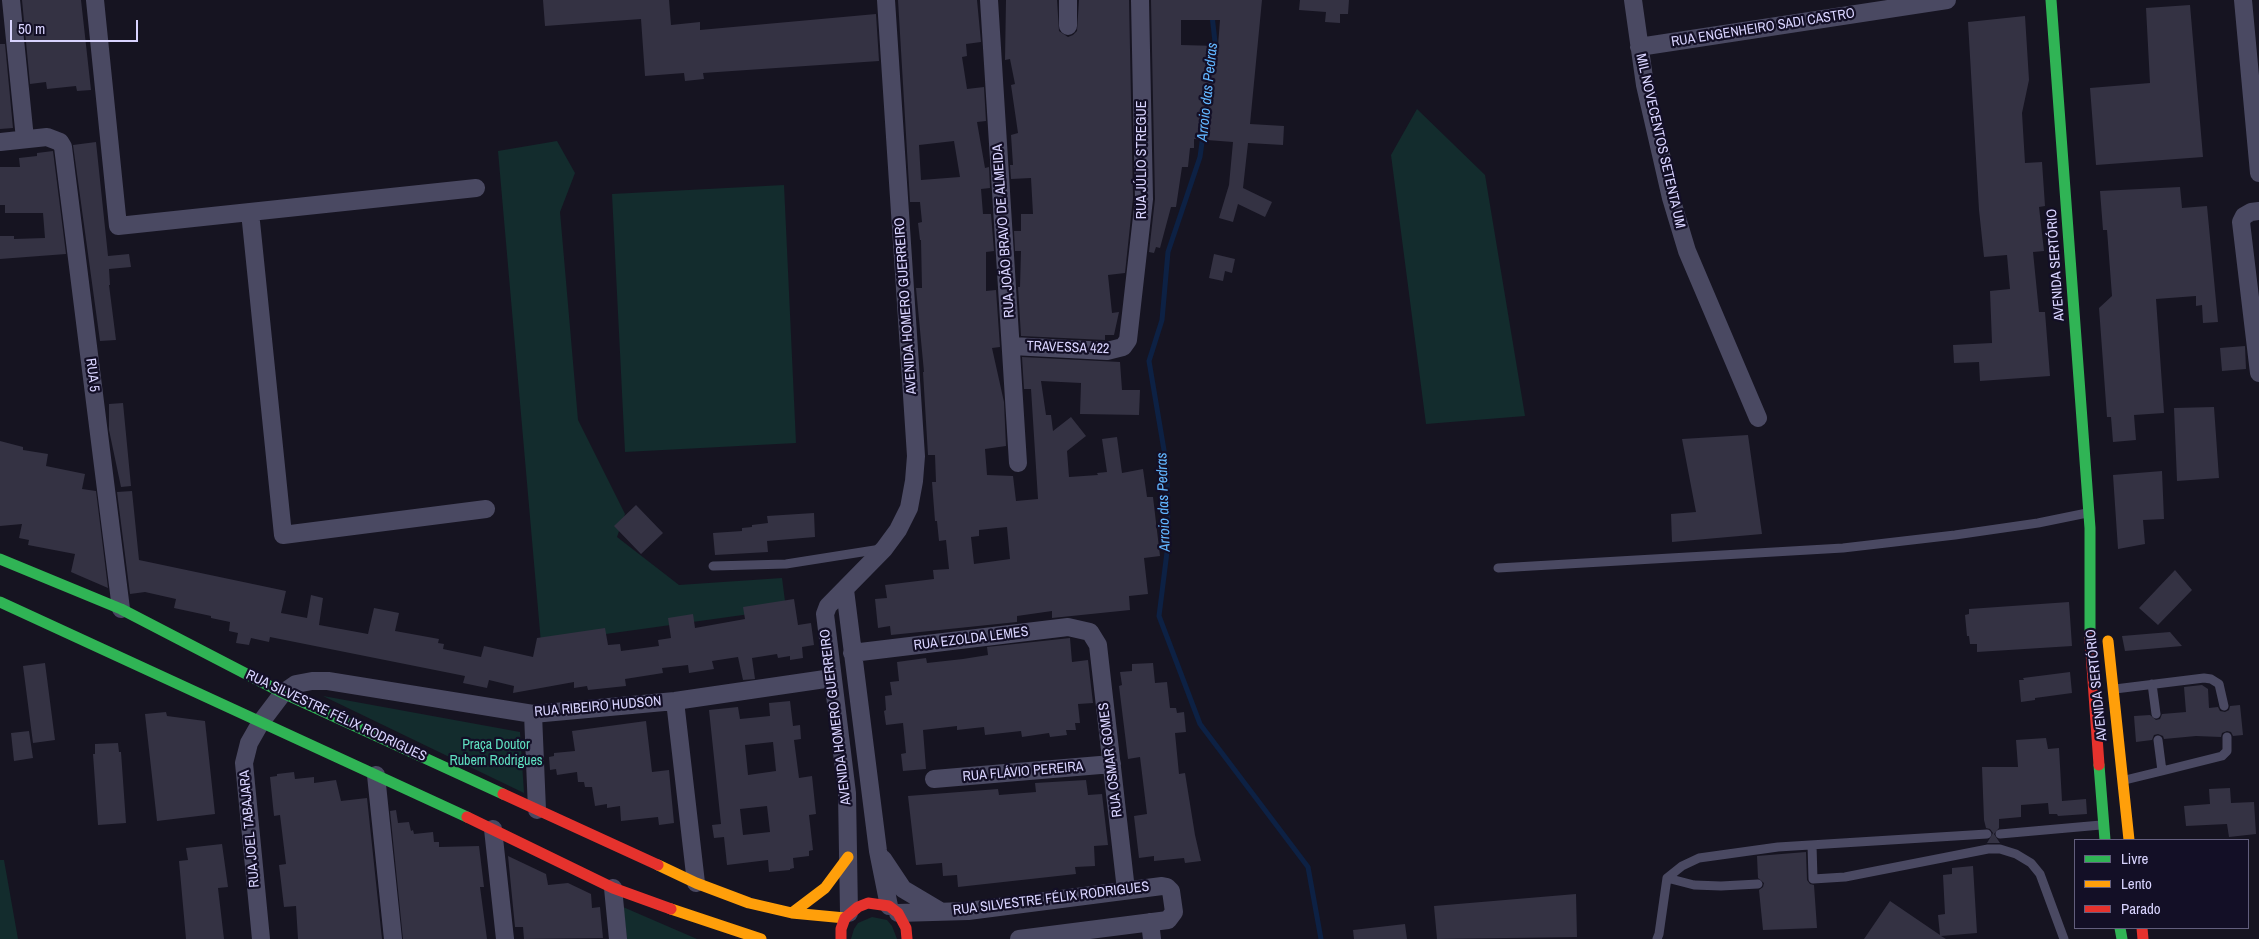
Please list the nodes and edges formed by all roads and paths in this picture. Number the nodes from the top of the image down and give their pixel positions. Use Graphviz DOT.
graph roads {
  1 [pos="11,0"];
  2 [pos="95,0"];
  3 [pos="886,0"];
  4 [pos="989,0"];
  5 [pos="1068,0"];
  6 [pos="1140,0"];
  7 [pos="1633,0"];
  8 [pos="1947,0"];
  9 [pos="2051,0"];
  10 [pos="2243,0"];
  11 [pos="1068,26"];
  12 [pos="7,29"];
  13 [pos="1639,47"];
  14 [pos="25,139"];
  15 [pos="0,142"];
  16 [pos="2259,173"];
  17 [pos="476,188"];
  18 [pos="2259,211"];
  19 [pos="250,212"];
  20 [pos="1012,346"];
  21 [pos="1123,347"];
  22 [pos="2259,374"];
  23 [pos="1758,418"];
  24 [pos="1018,463"];
  25 [pos="486,510"];
  26 [pos="2089,512"];
  27 [pos="2090,528"];
  28 [pos="884,549"];
  29 [pos="0,559"];
  30 [pos="713,566"];
  31 [pos="1498,568"];
  32 [pos="2102,585"];
  33 [pos="845,590"];
  34 [pos="0,602"];
  35 [pos="121,609"];
  36 [pos="1090,632"];
  37 [pos="2107,632"];
  38 [pos="852,653"];
  39 [pos="832,678"];
  40 [pos="2152,684"];
  41 [pos="2113,689"];
  42 [pos="283,694"];
  43 [pos="675,701"];
  44 [pos="2224,706"];
  45 [pos="533,714"];
  46 [pos="2156,714"];
  47 [pos="261,722"];
  48 [pos="2226,737"];
  49 [pos="2158,740"];
  50 [pos="1112,764"];
  51 [pos="2162,771"];
  52 [pos="376,775"];
  53 [pos="934,780"];
  54 [pos="2122,780"];
  55 [pos="537,810"];
  56 [pos="2126,823"];
  57 [pos="2103,825"];
  58 [pos="493,829"];
  59 [pos="1987,834"];
  60 [pos="2000,834"];
  61 [pos="2105,839"];
  62 [pos="2129,839"];
  63 [pos="1812,845"];
  64 [pos="878,851"];
  65 [pos="848,856"];
  66 [pos="1667,878"];
  67 [pos="696,883"];
  68 [pos="1758,884"];
  69 [pos="613,888"];
  70 [pos="1126,890"];
  71 [pos="894,910"];
  72 [pos="940,911"];
  73 [pos="792,913"];
  74 [pos="847,915"];
  75 [pos="1151,931"];
  76 [pos="739,933"];
  77 [pos="261,939"];
  78 [pos="393,939"];
  79 [pos="505,939"];
  80 [pos="618,939"];
  81 [pos="751,939"];
  82 [pos="762,939"];
  83 [pos="841,939"];
  84 [pos="907,939"];
  85 [pos="1019,939"];
  86 [pos="1657,939"];
  87 [pos="2064,939"];
  1 -- 12 [label="street"];
  2 -- 19 [label="street"];
  3 -- 28 [label="street, AVENIDA HOMERO GUERREIRO"];
  4 -- 20 [label="street, RUA JOÃO BRAVO DE ALMEIDA"];
  5 -- 11 [label="street"];
  6 -- 21 [label="street, RUA JÚLIO STREGUE"];
  7 -- 13 [label="street, MIL NOVECENTOS SETENTA UM"];
  8 -- 13 [label="street, RUA ENGENHEIRO SADI CASTRO"];
  9 -- 26 [label="street, AVENIDA SERTÓRIO"];
  10 -- 16 [label="street"];
  12 -- 14 [label="street"];
  13 -- 23 [label="street, MIL NOVECENTOS SETENTA UM"];
  14 -- 15 [label="street"];
  14 -- 35 [label="street, RUA 5"];
  17 -- 19 [label="street"];
  18 -- 22 [label="street"];
  19 -- 25 [label="street"];
  20 -- 21 [label="street, TRAVESSA 422"];
  20 -- 24 [label="street, RUA JOÃO BRAVO DE ALMEIDA"];
  26 -- 27 [label="street, AVENIDA SERTÓRIO"];
  26 -- 31 [label="lane"];
  27 -- 32 [label="street, AVENIDA SERTÓRIO"];
  27 -- 57 [label="street, AVENIDA SERTÓRIO"];
  28 -- 30 [label="lane"];
  28 -- 33 [label="street, AVENIDA HOMERO GUERREIRO"];
  29 -- 35 [label="street, RUA SILVESTRE FÉLIX RODRIGUES"];
  33 -- 38 [label="street, AVENIDA HOMERO GUERREIRO"];
  33 -- 39 [label="street, AVENIDA HOMERO GUERREIRO"];
  34 -- 47 [label="street"];
  35 -- 42 [label="street, RUA SILVESTRE FÉLIX RODRIGUES"];
  36 -- 38 [label="street, RUA EZOLDA LEMES"];
  36 -- 50 [label="street, RUA OSMAR GOMES"];
  37 -- 41 [label="street, AVENIDA SERTÓRIO"];
  38 -- 64 [label="street, AVENIDA HOMERO GUERREIRO"];
  39 -- 43 [label="street, RUA RIBEIRO HUDSON"];
  39 -- 65 [label="street, AVENIDA HOMERO GUERREIRO"];
  40 -- 41 [label="lane"];
  40 -- 44 [label="lane"];
  40 -- 46 [label="lane"];
  41 -- 54 [label="street, AVENIDA SERTÓRIO"];
  42 -- 45 [label="street, RUA RIBEIRO HUDSON"];
  42 -- 47 [label="street, RUA RIBEIRO HUDSON"];
  42 -- 55 [label="street, RUA SILVESTRE FÉLIX RODRIGUES"];
  43 -- 45 [label="street, RUA RIBEIRO HUDSON"];
  43 -- 67 [label="street"];
  45 -- 55 [label="street"];
  47 -- 52 [label="street"];
  47 -- 77 [label="street, RUA JOEL TABAJARA"];
  48 -- 51 [label="lane"];
  49 -- 51 [label="lane"];
  50 -- 53 [label="street, RUA FLÁVIO PEREIRA"];
  50 -- 70 [label="street, RUA OSMAR GOMES"];
  51 -- 54 [label="lane"];
  52 -- 58 [label="street"];
  52 -- 78 [label="street"];
  54 -- 56 [label="street, AVENIDA SERTÓRIO"];
  55 -- 67 [label="street, RUA SILVESTRE FÉLIX RODRIGUES"];
  56 -- 57 [label="lane"];
  56 -- 62 [label="street, AVENIDA SERTÓRIO"];
  57 -- 60 [label="lane"];
  57 -- 61 [label="street, AVENIDA SERTÓRIO"];
  58 -- 69 [label="street"];
  58 -- 79 [label="street"];
  59 -- 63 [label="lane"];
  63 -- 66 [label="lane"];
  63 -- 87 [label="lane"];
  64 -- 71 [label="street, AVENIDA HOMERO GUERREIRO"];
  64 -- 72 [label="street"];
  65 -- 73 [label="street"];
  65 -- 74 [label="street, AVENIDA HOMERO GUERREIRO"];
  66 -- 68 [label="lane"];
  66 -- 86 [label="lane"];
  67 -- 73 [label="street, RUA SILVESTRE FÉLIX RODRIGUES"];
  69 -- 76 [label="street"];
  69 -- 80 [label="street"];
  70 -- 72 [label="street, RUA SILVESTRE FÉLIX RODRIGUES"];
  70 -- 75 [label="street, RUA SILVESTRE FÉLIX RODRIGUES"];
  71 -- 72 [label="street, RUA SILVESTRE FÉLIX RODRIGUES"];
  71 -- 74 [label="street"];
  71 -- 84 [label="street"];
  73 -- 74 [label="street, RUA SILVESTRE FÉLIX RODRIGUES"];
  74 -- 83 [label="street"];
  75 -- 85 [label="street, RUA SILVESTRE FÉLIX RODRIGUES"];
  76 -- 81 [label="street"];
  76 -- 82 [label="street"];
}
